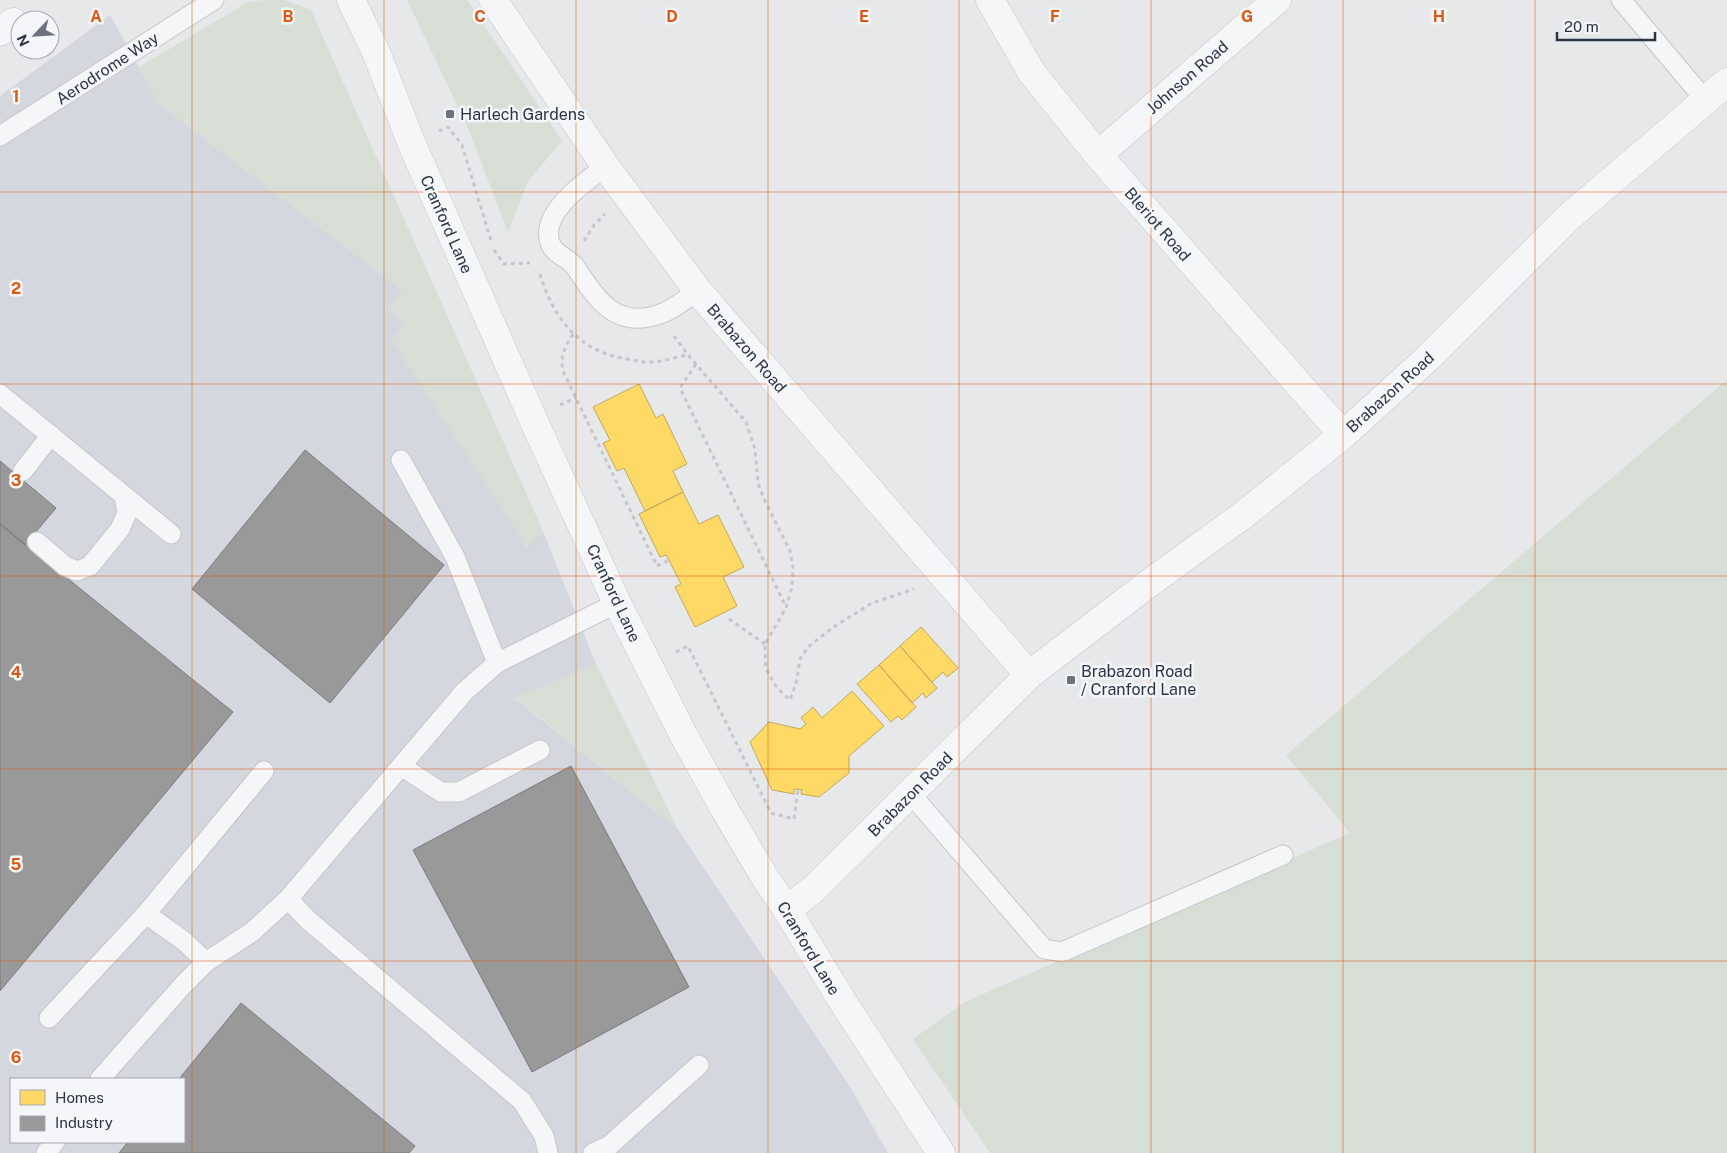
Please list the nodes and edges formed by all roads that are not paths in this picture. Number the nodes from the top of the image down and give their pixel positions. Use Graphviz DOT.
graph roads {
  1 [pos="214,0"];
  2 [pos="351,0"];
  3 [pos="493,0"];
  4 [pos="990,0"];
  5 [pos="1276,0"];
  6 [pos="1621,0"];
  7 [pos="1727,82"];
  8 [pos="1705,100"];
  9 [pos="0,136"];
  10 [pos="1098,155"];
  11 [pos="606,167"];
  12 [pos="698,291"];
  13 [pos="0,394"];
  14 [pos="51,435"];
  15 [pos="1343,435"];
  16 [pos="401,460"];
  17 [pos="23,471"];
  18 [pos="124,496"];
  19 [pos="171,534"];
  20 [pos="37,542"];
  21 [pos="617,603"];
  22 [pos="497,663"];
  23 [pos="1030,675"];
  24 [pos="540,750"];
  25 [pos="401,766"];
  26 [pos="264,771"];
  27 [pos="910,793"];
  28 [pos="1284,855"];
  29 [pos="288,899"];
  30 [pos="787,910"];
  31 [pos="146,914"];
  32 [pos="206,962"];
  33 [pos="49,1018"];
  34 [pos="699,1065"];
  35 [pos="101,1078"];
  36 [pos="548,1153"];
  37 [pos="593,1153"];
  38 [pos="941,1153"];
  1 -- 9 [label="lane, Aerodrome Way"];
  2 -- 21 [label="street, Cranford Lane"];
  3 -- 11 [label="street, Brabazon Road"];
  4 -- 10 [label="street, Bleriot Road"];
  5 -- 10 [label="street, Johnson Road"];
  6 -- 8 [label="lane"];
  7 -- 8 [label="street, Brabazon Road"];
  8 -- 15 [label="street, Brabazon Road"];
  10 -- 15 [label="street, Bleriot Road"];
  11 -- 12 [label="street, Brabazon Road"];
  11 -- 12 [label="lane"];
  12 -- 23 [label="street, Brabazon Road"];
  13 -- 14 [label="lane"];
  14 -- 17 [label="lane"];
  14 -- 18 [label="lane"];
  15 -- 23 [label="street, Brabazon Road"];
  16 -- 22 [label="lane"];
  18 -- 19 [label="lane"];
  18 -- 20 [label="lane"];
  21 -- 22 [label="lane"];
  21 -- 30 [label="street, Cranford Lane"];
  22 -- 25 [label="lane"];
  23 -- 27 [label="street, Brabazon Road"];
  24 -- 25 [label="lane"];
  25 -- 29 [label="lane"];
  26 -- 31 [label="lane"];
  27 -- 28 [label="lane"];
  27 -- 30 [label="street, Brabazon Road"];
  29 -- 32 [label="lane"];
  29 -- 36 [label="lane"];
  30 -- 38 [label="street, Cranford Lane"];
  31 -- 32 [label="lane"];
  31 -- 33 [label="lane"];
  32 -- 35 [label="lane"];
  34 -- 37 [label="lane"];
}
